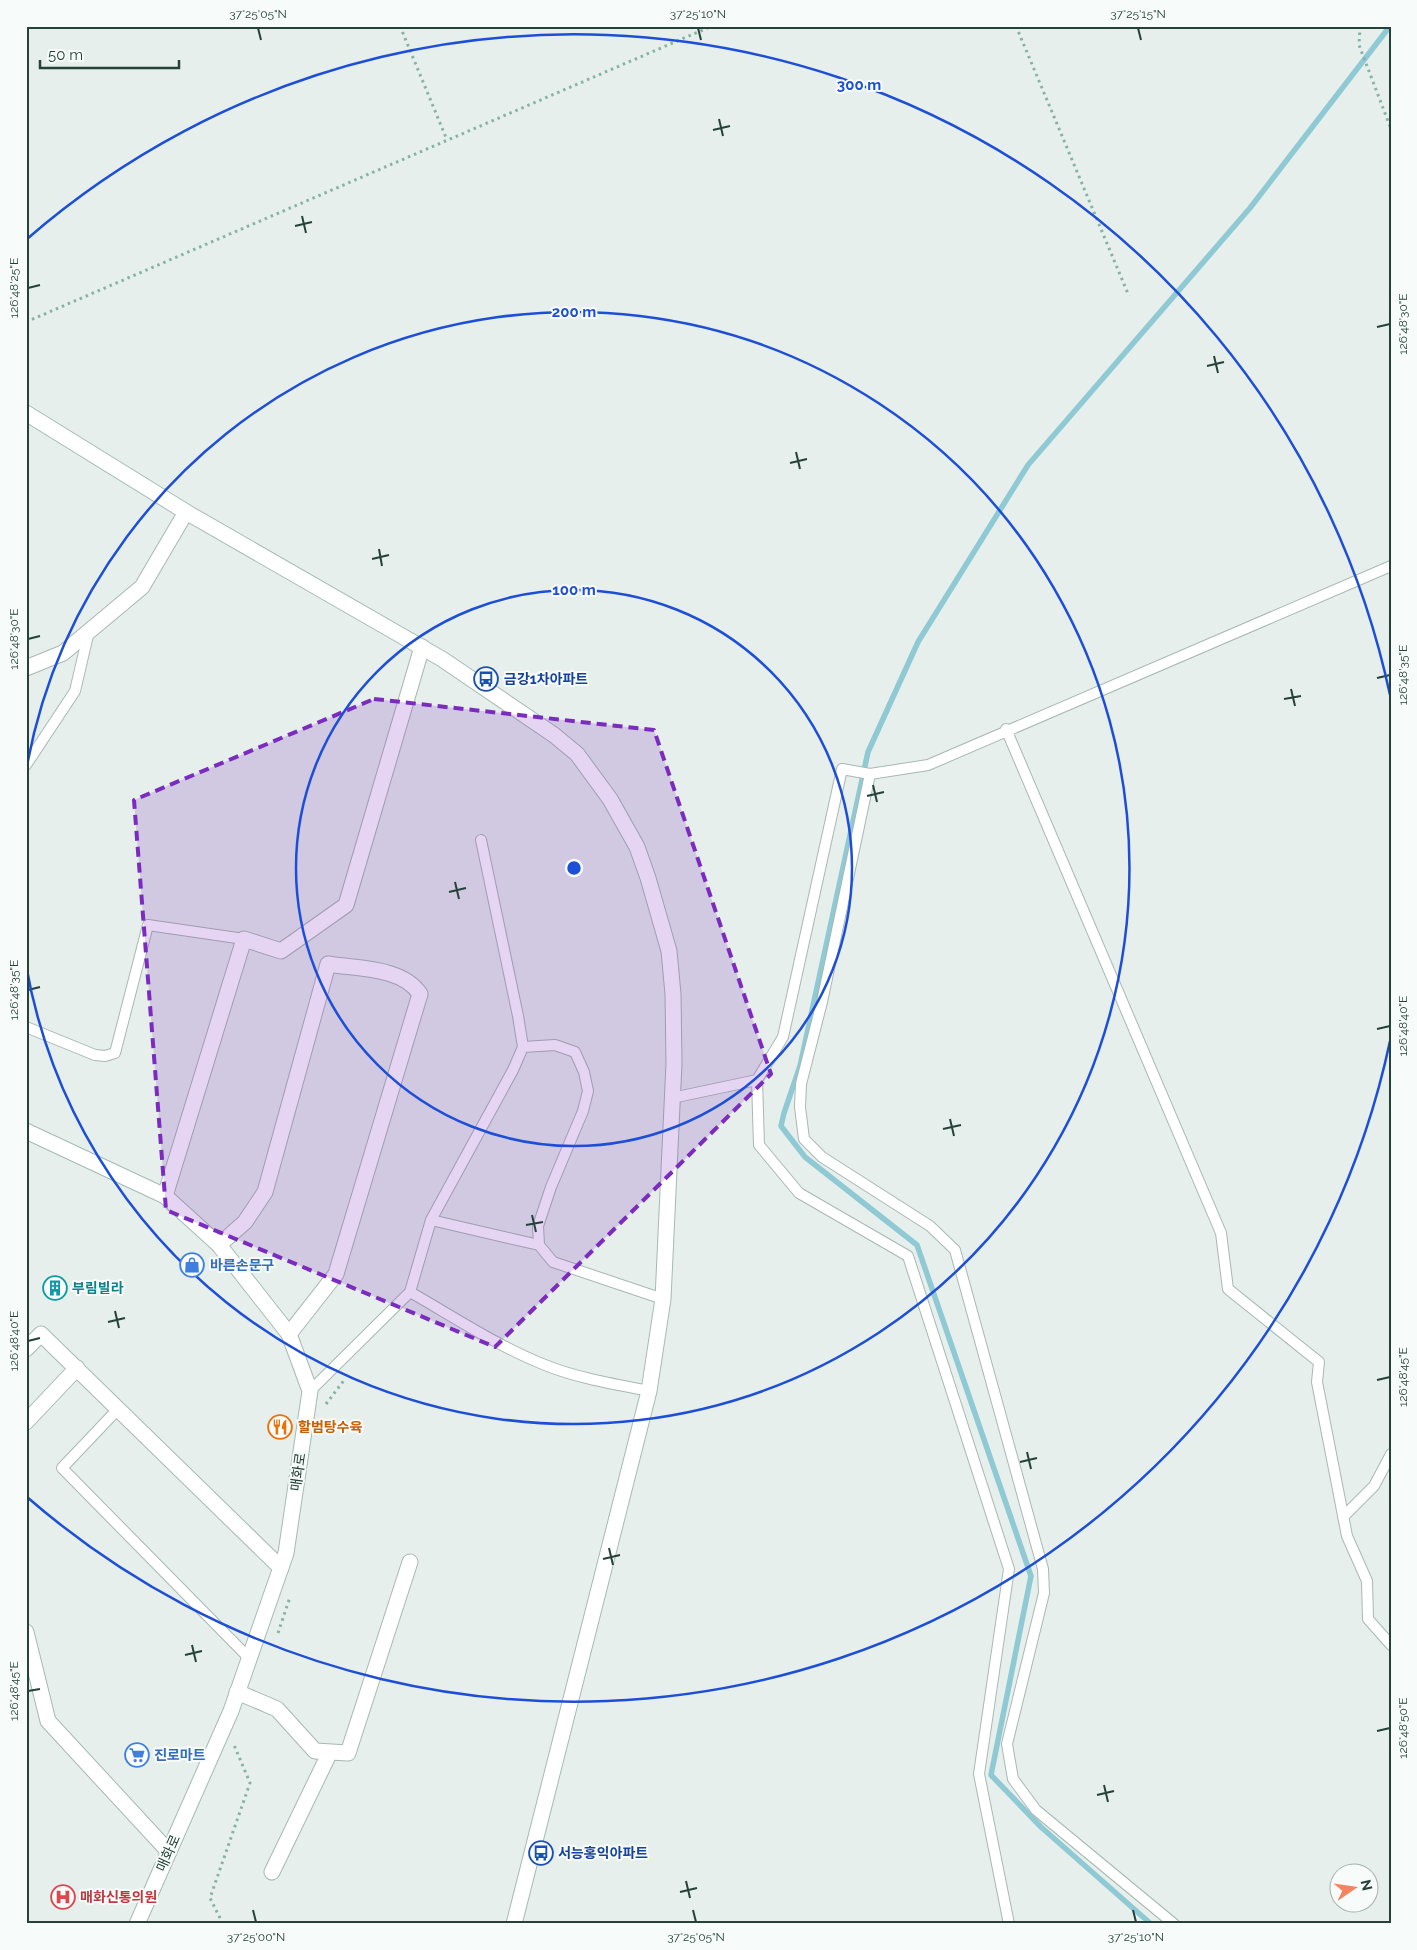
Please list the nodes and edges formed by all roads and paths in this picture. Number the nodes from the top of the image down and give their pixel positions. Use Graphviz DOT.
graph roads {
  1 [pos="400,26"];
  2 [pos="712,26"];
  3 [pos="1016,26"];
  4 [pos="1360,26"];
  5 [pos="1391,129"];
  6 [pos="447,140"];
  7 [pos="1129,296"];
  8 [pos="26,322"];
  9 [pos="26,413"];
  10 [pos="186,512"];
  11 [pos="1391,566"];
  12 [pos="90,630"];
  13 [pos="422,647"];
  14 [pos="26,668"];
  15 [pos="1006,730"];
  16 [pos="26,765"];
  17 [pos="870,774"];
  18 [pos="481,840"];
  19 [pos="244,939"];
  20 [pos="26,1027"];
  21 [pos="523,1047"];
  22 [pos="757,1080"];
  23 [pos="672,1098"];
  24 [pos="26,1130"];
  25 [pos="165,1196"];
  26 [pos="431,1220"];
  27 [pos="540,1245"];
  28 [pos="219,1246"];
  29 [pos="410,1292"];
  30 [pos="663,1299"];
  31 [pos="289,1334"];
  32 [pos="26,1349"];
  33 [pos="77,1368"];
  34 [pos="310,1391"];
  35 [pos="648,1391"];
  36 [pos="118,1408"];
  37 [pos="26,1422"];
  38 [pos="1391,1454"];
  39 [pos="1343,1518"];
  40 [pos="410,1562"];
  41 [pos="281,1568"];
  42 [pos="26,1632"];
  43 [pos="1391,1645"];
  44 [pos="249,1658"];
  45 [pos="238,1692"];
  46 [pos="330,1752"];
  47 [pos="169,1852"];
  48 [pos="272,1872"];
  49 [pos="137,1924"];
  50 [pos="514,1924"];
  51 [pos="1009,1924"];
  52 [pos="1174,1924"];
  1 -- 6 [label="path"];
  2 -- 6 [label="path"];
  3 -- 7 [label="path"];
  4 -- 5 [label="path"];
  6 -- 8 [label="path"];
  9 -- 10 [label="street"];
  10 -- 12 [label="street"];
  10 -- 13 [label="street"];
  11 -- 15 [label="lane"];
  12 -- 14 [label="street"];
  12 -- 16 [label="lane"];
  13 -- 19 [label="street"];
  13 -- 23 [label="street"];
  15 -- 17 [label="lane"];
  15 -- 39 [label="lane"];
  17 -- 22 [label="lane"];
  17 -- 52 [label="lane"];
  18 -- 21 [label="lane"];
  19 -- 20 [label="lane"];
  19 -- 25 [label="street"];
  21 -- 26 [label="lane"];
  21 -- 27 [label="lane"];
  22 -- 23 [label="lane"];
  22 -- 51 [label="lane"];
  23 -- 30 [label="street"];
  24 -- 25 [label="street, 매화로"];
  25 -- 28 [label="street, 매화로"];
  26 -- 27 [label="lane"];
  26 -- 29 [label="lane"];
  27 -- 30 [label="lane"];
  28 -- 31 [label="street, 매화로"];
  28 -- 31 [label="street"];
  29 -- 34 [label="lane"];
  29 -- 35 [label="lane"];
  30 -- 35 [label="street"];
  31 -- 34 [label="street, 매화로"];
  32 -- 33 [label="street"];
  33 -- 36 [label="street"];
  33 -- 37 [label="street"];
  34 -- 41 [label="street, 매화로"];
  35 -- 50 [label="street"];
  36 -- 41 [label="street"];
  36 -- 44 [label="lane"];
  38 -- 39 [label="lane"];
  39 -- 43 [label="lane"];
  40 -- 46 [label="street"];
  41 -- 44 [label="street, 매화로"];
  42 -- 47 [label="street"];
  44 -- 45 [label="street, 매화로"];
  45 -- 46 [label="street"];
  45 -- 47 [label="street, 매화로"];
  46 -- 48 [label="street"];
  47 -- 49 [label="street, 매화로"];
}
